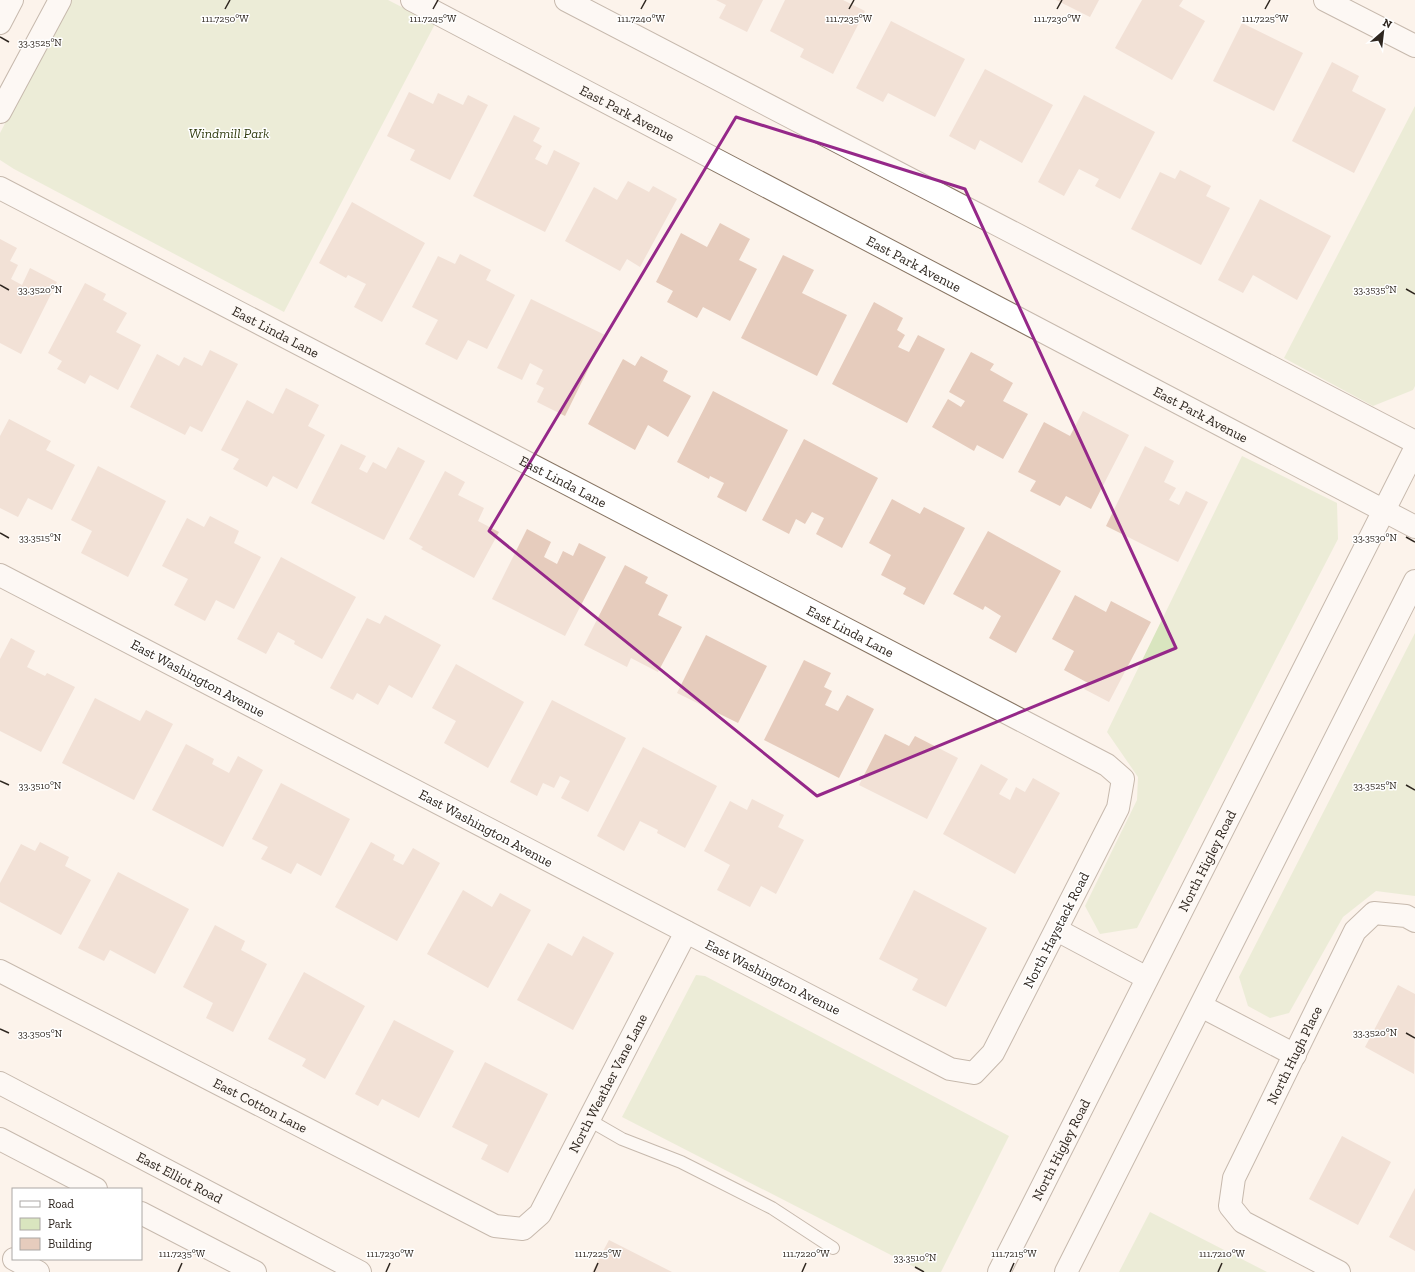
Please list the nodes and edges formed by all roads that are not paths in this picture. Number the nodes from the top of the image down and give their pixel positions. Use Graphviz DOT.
graph roads {
  1 [pos="12,0"];
  2 [pos="60,0"];
  3 [pos="412,0"];
  4 [pos="566,0"];
  5 [pos="1325,0"];
  6 [pos="0,23"];
  7 [pos="1415,46"];
  8 [pos="0,112"];
  9 [pos="0,188"];
  10 [pos="1415,442"];
  11 [pos="1415,449"];
  12 [pos="1384,511"];
  13 [pos="1415,527"];
  14 [pos="0,575"];
  15 [pos="1415,581"];
  16 [pos="1123,779"];
  17 [pos="1415,921"];
  18 [pos="1057,930"];
  19 [pos="686,932"];
  20 [pos="0,971"];
  21 [pos="1147,978"];
  22 [pos="1201,1006"];
  23 [pos="1295,1055"];
  24 [pos="974,1073"];
  25 [pos="0,1083"];
  26 [pos="589,1120"];
  27 [pos="0,1139"];
  28 [pos="94,1188"];
  29 [pos="142,1214"];
  30 [pos="524,1229"];
  31 [pos="833,1248"];
  32 [pos="0,1252"];
  33 [pos="12,1258"];
  34 [pos="15,1260"];
  35 [pos="38,1272"];
  36 [pos="255,1272"];
  37 [pos="360,1272"];
  38 [pos="999,1272"];
  39 [pos="1066,1272"];
  40 [pos="1339,1272"];
  1 -- 6 [label="street"];
  2 -- 8 [label="street"];
  3 -- 12 [label="street, East Park Avenue"];
  4 -- 10 [label="street"];
  5 -- 7 [label="street"];
  9 -- 16 [label="street, East Linda Lane"];
  11 -- 12 [label="street, North Higley Road"];
  12 -- 13 [label="street, East Park Avenue"];
  12 -- 21 [label="street, North Higley Road"];
  14 -- 19 [label="street, East Washington Avenue"];
  15 -- 22 [label="street"];
  16 -- 18 [label="street, North Haystack Road"];
  17 -- 23 [label="street, North Hugh Place"];
  18 -- 21 [label="street"];
  18 -- 24 [label="street, North Haystack Road"];
  19 -- 24 [label="street, East Washington Avenue"];
  19 -- 26 [label="street, North Weather Vane Lane"];
  20 -- 30 [label="street, East Cotton Lane"];
  21 -- 38 [label="street, North Higley Road"];
  22 -- 23 [label="street"];
  22 -- 39 [label="street"];
  23 -- 40 [label="street, North Hugh Place"];
  25 -- 37 [label="street, East Elliot Road"];
  26 -- 30 [label="street, North Weather Vane Lane"];
  26 -- 31 [label="lane"];
  27 -- 28 [label="street"];
  29 -- 36 [label="street"];
  32 -- 33 [label="street"];
  34 -- 35 [label="street"];
}
